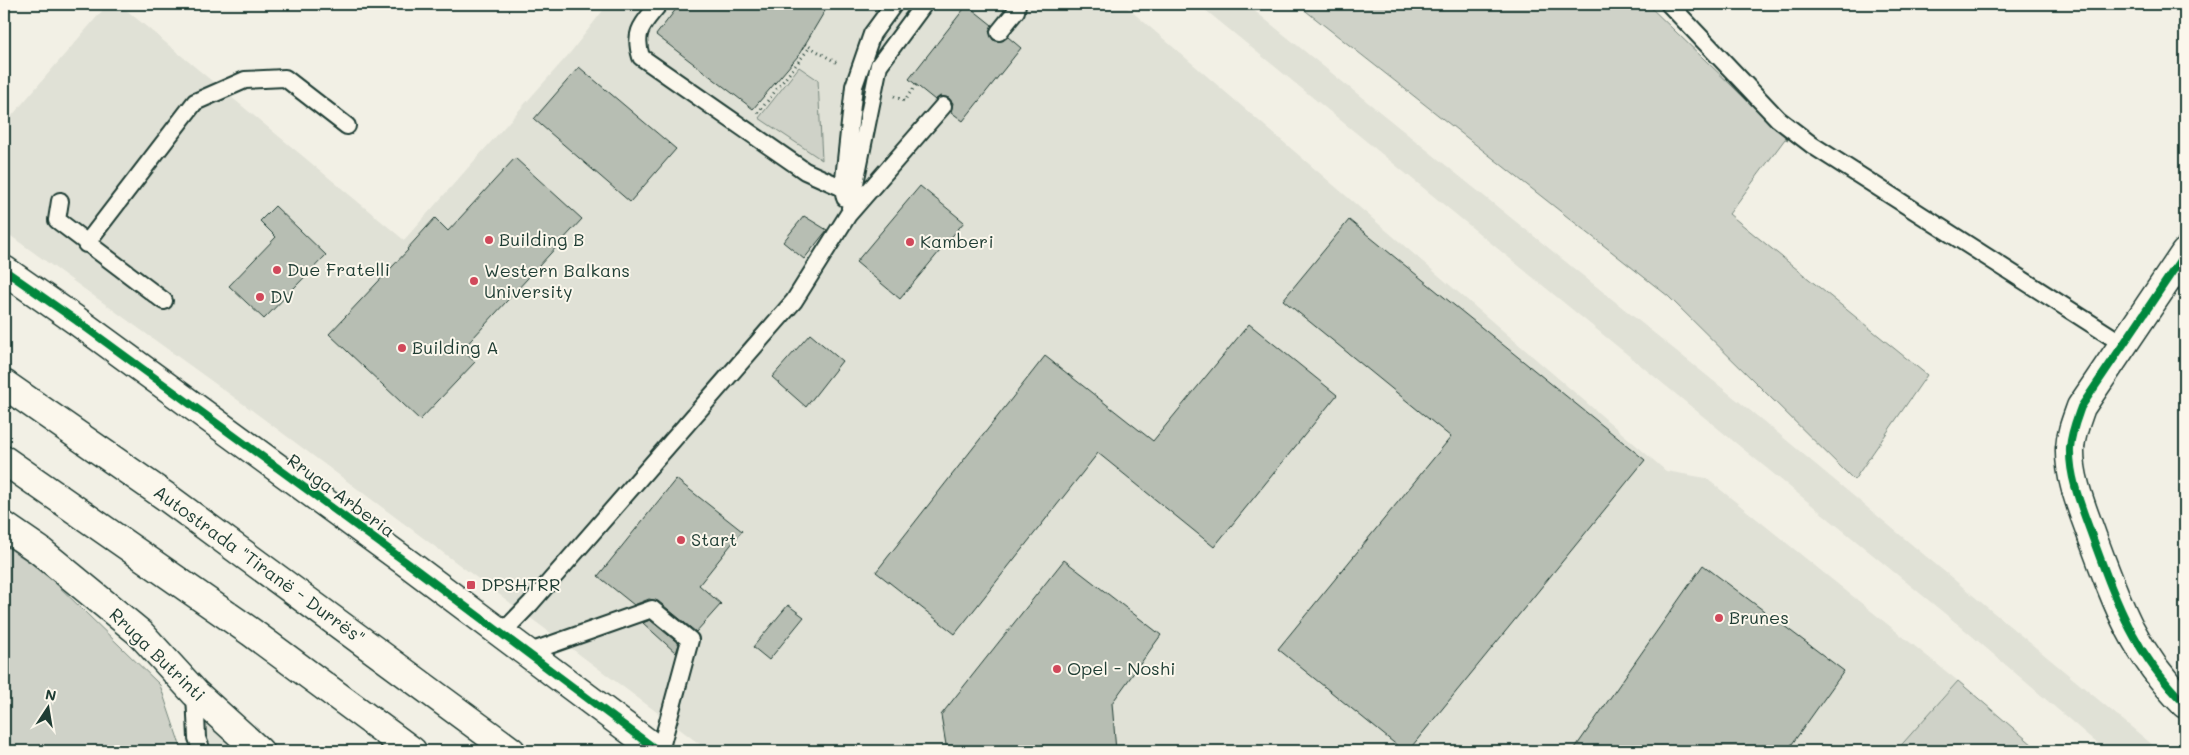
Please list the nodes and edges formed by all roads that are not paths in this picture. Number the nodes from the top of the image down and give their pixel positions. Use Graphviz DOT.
graph roads {
  1 [pos="658,4"];
  2 [pos="894,4"];
  3 [pos="924,4"];
  4 [pos="1017,4"];
  5 [pos="1669,4"];
  6 [pos="999,32"];
  7 [pos="942,106"];
  8 [pos="347,126"];
  9 [pos="843,188"];
  10 [pos="60,201"];
  11 [pos="848,215"];
  12 [pos="86,244"];
  13 [pos="2185,253"];
  14 [pos="4,270"];
  15 [pos="164,301"];
  16 [pos="2123,344"];
  17 [pos="4,384"];
  18 [pos="4,460"];
  19 [pos="4,526"];
  20 [pos="502,633"];
  21 [pos="527,653"];
  22 [pos="195,693"];
  23 [pos="2185,704"];
  24 [pos="202,751"];
  25 [pos="259,751"];
  26 [pos="412,751"];
  27 [pos="511,751"];
  28 [pos="659,751"];
  1 -- 9 [label="lane"];
  2 -- 9 [label="lane"];
  3 -- 11 [label="lane"];
  4 -- 6 [label="lane"];
  5 -- 16 [label="lane"];
  7 -- 11 [label="lane"];
  8 -- 12 [label="lane"];
  9 -- 11 [label="lane"];
  10 -- 12 [label="lane"];
  11 -- 20 [label="lane"];
  12 -- 15 [label="lane"];
  13 -- 16 [label="main road"];
  14 -- 20 [label="main road, Rruga Arberia"];
  16 -- 23 [label="main road"];
  17 -- 27 [label="main road, Autostrada \"Tiranë - Durrës\""];
  18 -- 26 [label="main road"];
  19 -- 22 [label="main road, Rruga Butrinti"];
  20 -- 21 [label="main road, Rruga Arberia"];
  21 -- 28 [label="main road, Rruga Arberia"];
  21 -- 28 [label="lane"];
  22 -- 24 [label="lane"];
  22 -- 25 [label="main road, Rruga Butrinti"];
}
